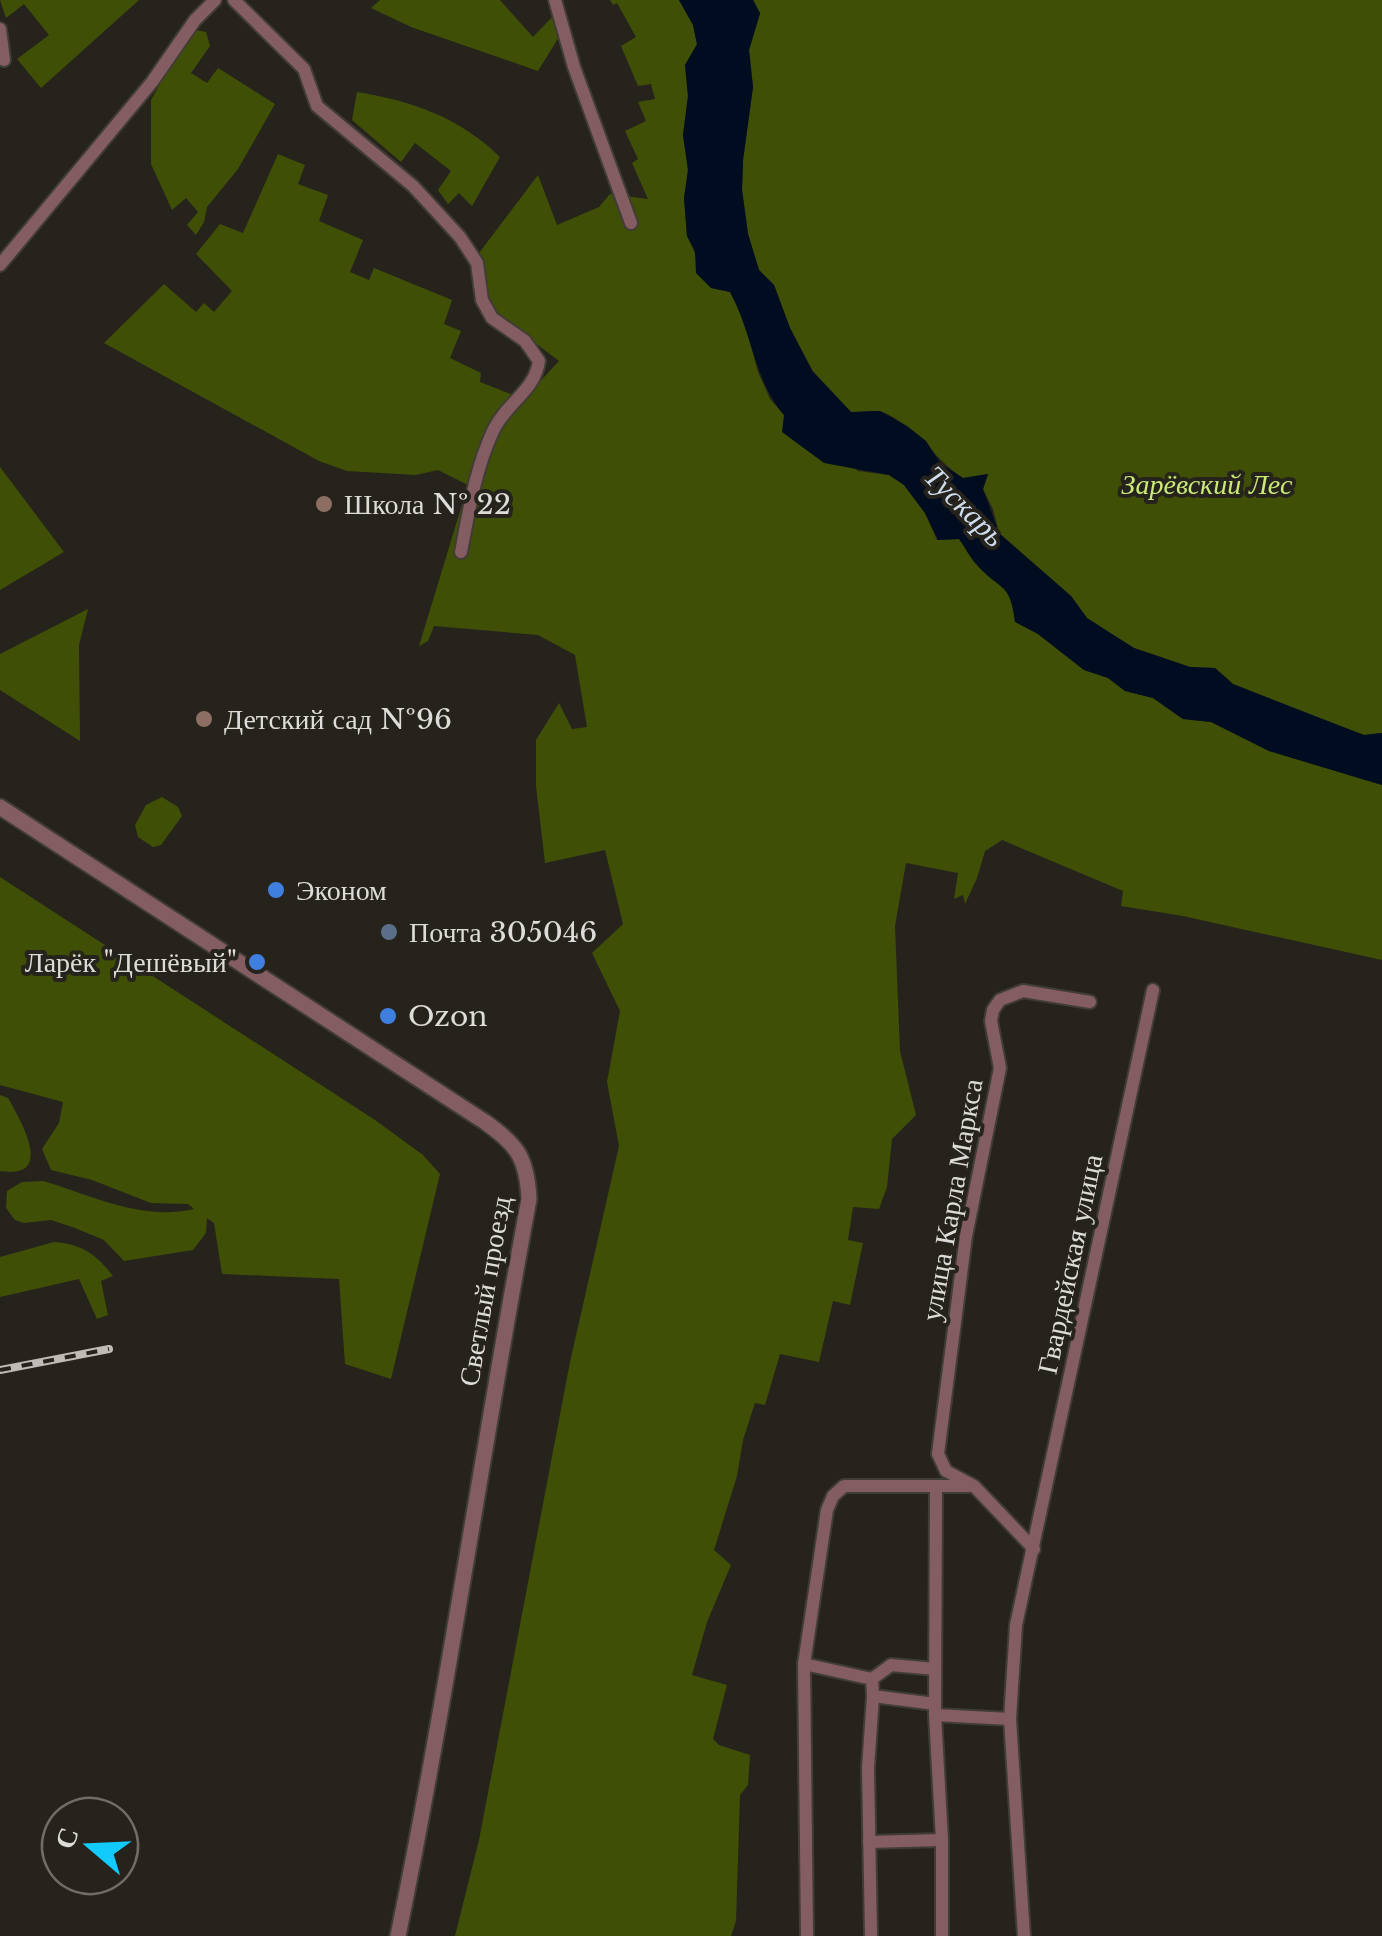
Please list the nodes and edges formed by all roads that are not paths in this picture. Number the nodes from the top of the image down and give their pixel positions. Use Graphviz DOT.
graph roads {
  1 [pos="215,0"];
  2 [pos="234,0"];
  3 [pos="556,0"];
  4 [pos="0,28"];
  5 [pos="4,60"];
  6 [pos="630,223"];
  7 [pos="0,265"];
  8 [pos="461,552"];
  9 [pos="0,807"];
  10 [pos="1153,990"];
  11 [pos="1090,1002"];
  12 [pos="936,1486"];
  13 [pos="974,1486"];
  14 [pos="1034,1550"];
  15 [pos="804,1664"];
  16 [pos="935,1669"];
  17 [pos="872,1679"];
  18 [pos="873,1696"];
  19 [pos="935,1710"];
  20 [pos="1010,1719"];
  21 [pos="942,1840"];
  22 [pos="869,1842"];
  23 [pos="398,1936"];
  24 [pos="807,1936"];
  25 [pos="871,1936"];
  26 [pos="942,1936"];
  27 [pos="1024,1936"];
  1 -- 7 [label="street"];
  2 -- 8 [label="street"];
  3 -- 6 [label="street"];
  4 -- 5 [label="street"];
  9 -- 23 [label="street, Светлый проезд"];
  10 -- 14 [label="street, Гвардейская улица"];
  11 -- 13 [label="street, улица Карла Маркса"];
  12 -- 13 [label="street"];
  12 -- 15 [label="street"];
  12 -- 16 [label="street"];
  13 -- 14 [label="street, улица Карла Маркса"];
  14 -- 20 [label="street"];
  15 -- 17 [label="street"];
  15 -- 24 [label="street"];
  16 -- 17 [label="street"];
  16 -- 19 [label="street"];
  17 -- 18 [label="street"];
  18 -- 19 [label="street"];
  18 -- 22 [label="street"];
  19 -- 20 [label="street"];
  19 -- 21 [label="street"];
  20 -- 27 [label="street"];
  21 -- 22 [label="street"];
  21 -- 26 [label="street"];
  22 -- 25 [label="street"];
}
